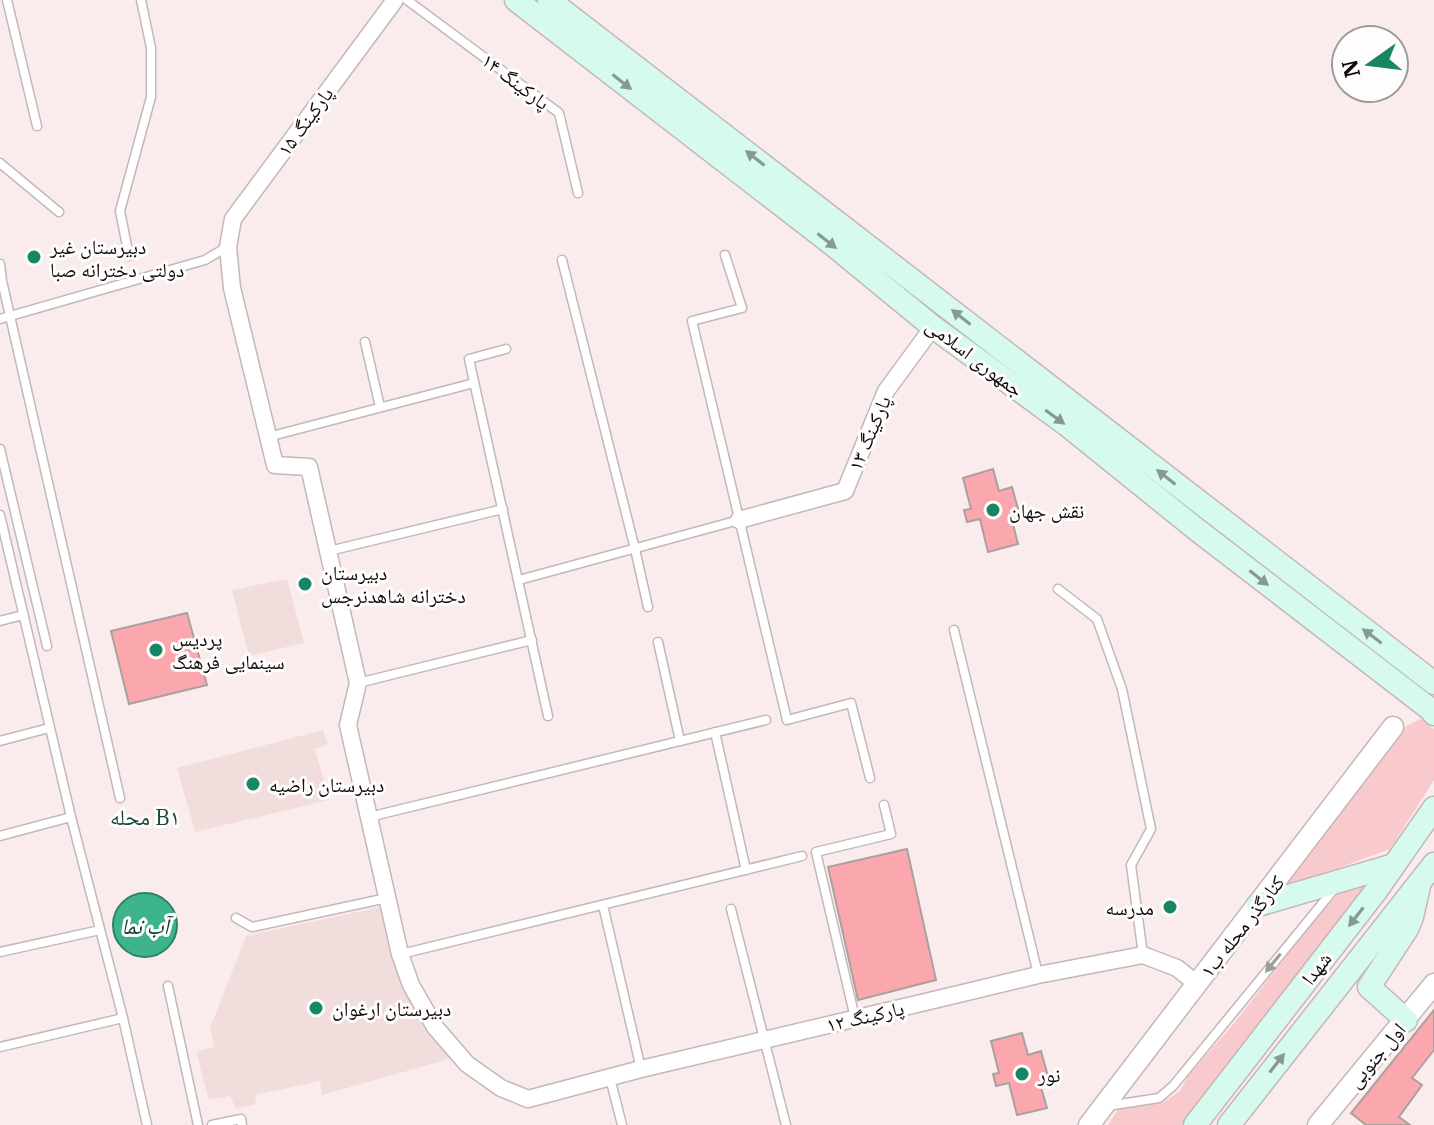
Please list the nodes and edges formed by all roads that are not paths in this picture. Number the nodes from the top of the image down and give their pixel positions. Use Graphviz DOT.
graph roads {
  1 [pos="7,0"];
  2 [pos="141,0"];
  3 [pos="395,0"];
  4 [pos="407,0"];
  5 [pos="516,0"];
  6 [pos="549,0"];
  7 [pos="582,38"];
  8 [pos="37,126"];
  9 [pos="0,163"];
  10 [pos="578,193"];
  11 [pos="59,212"];
  12 [pos="228,247"];
  13 [pos="725,255"];
  14 [pos="129,256"];
  15 [pos="562,260"];
  16 [pos="0,264"];
  17 [pos="11,315"];
  18 [pos="0,319"];
  19 [pos="933,327"];
  20 [pos="365,342"];
  21 [pos="506,349"];
  22 [pos="474,383"];
  23 [pos="380,407"];
  24 [pos="268,437"];
  25 [pos="0,449"];
  26 [pos="503,509"];
  27 [pos="0,515"];
  28 [pos="739,520"];
  29 [pos="1,527"];
  30 [pos="635,549"];
  31 [pos="329,551"];
  32 [pos="519,580"];
  33 [pos="1058,589"];
  34 [pos="648,607"];
  35 [pos="23,615"];
  36 [pos="0,621"];
  37 [pos="954,630"];
  38 [pos="532,640"];
  39 [pos="658,642"];
  40 [pos="47,646"];
  41 [pos="358,683"];
  42 [pos="1434,683"];
  43 [pos="1434,714"];
  44 [pos="548,716"];
  45 [pos="766,720"];
  46 [pos="1393,727"];
  47 [pos="49,728"];
  48 [pos="715,732"];
  49 [pos="0,741"];
  50 [pos="680,741"];
  51 [pos="870,778"];
  52 [pos="120,798"];
  53 [pos="884,805"];
  54 [pos="1434,808"];
  55 [pos="71,817"];
  56 [pos="369,817"];
  57 [pos="0,836"];
  58 [pos="802,856"];
  59 [pos="1394,865"];
  60 [pos="746,870"];
  61 [pos="1427,872"];
  62 [pos="1340,881"];
  63 [pos="387,898"];
  64 [pos="603,905"];
  65 [pos="1258,905"];
  66 [pos="731,909"];
  67 [pos="236,918"];
  68 [pos="100,930"];
  69 [pos="0,952"];
  70 [pos="400,954"];
  71 [pos="1143,955"];
  72 [pos="1038,975"];
  73 [pos="1197,984"];
  74 [pos="1434,984"];
  75 [pos="168,986"];
  76 [pos="123,1018"];
  77 [pos="855,1018"];
  78 [pos="1406,1020"];
  79 [pos="764,1040"];
  80 [pos="0,1047"];
  81 [pos="641,1069"];
  82 [pos="610,1078"];
  83 [pos="1102,1107"];
  84 [pos="147,1125"];
  85 [pos="198,1125"];
  86 [pos="212,1125"];
  87 [pos="242,1125"];
  88 [pos="622,1125"];
  89 [pos="786,1125"];
  90 [pos="1089,1125"];
  91 [pos="1195,1125"];
  92 [pos="1229,1125"];
  93 [pos="1318,1125"];
  1 -- 8 [label="lane"];
  2 -- 14 [label="lane"];
  3 -- 12 [label="street, پارکینگ ۱۵"];
  4 -- 10 [label="lane, پارکینگ ۱۴"];
  5 -- 7 [label="main road, جمهوری اسلامی"];
  6 -- 7 [label="main road, جمهوری اسلامی"];
  7 -- 19 [label="main road, جمهوری اسلامی, one-way"];
  42 -- 7 [label="main road, جمهوری اسلامی, one-way"];
  9 -- 11 [label="lane"];
  12 -- 17 [label="lane"];
  12 -- 24 [label="street"];
  13 -- 28 [label="lane"];
  15 -- 30 [label="lane"];
  16 -- 17 [label="lane"];
  17 -- 18 [label="lane"];
  17 -- 52 [label="lane"];
  19 -- 28 [label="street, پارکینگ ۱۳"];
  19 -- 43 [label="main road, جمهوری اسلامی, one-way"];
  20 -- 23 [label="lane"];
  21 -- 22 [label="lane"];
  22 -- 23 [label="lane"];
  22 -- 26 [label="lane"];
  23 -- 24 [label="lane"];
  24 -- 31 [label="street"];
  25 -- 40 [label="lane"];
  26 -- 31 [label="lane"];
  26 -- 32 [label="lane"];
  27 -- 29 [label="lane"];
  28 -- 30 [label="lane"];
  28 -- 51 [label="lane"];
  29 -- 35 [label="lane"];
  30 -- 32 [label="lane"];
  30 -- 34 [label="lane"];
  31 -- 41 [label="street"];
  32 -- 38 [label="lane"];
  33 -- 71 [label="lane"];
  35 -- 36 [label="lane"];
  35 -- 47 [label="lane"];
  37 -- 72 [label="lane"];
  38 -- 41 [label="lane"];
  38 -- 44 [label="lane"];
  39 -- 50 [label="lane"];
  41 -- 56 [label="street"];
  45 -- 48 [label="lane"];
  46 -- 65 [label="street, کنارگذر محله ب۱"];
  47 -- 49 [label="lane"];
  47 -- 55 [label="lane"];
  48 -- 50 [label="lane"];
  48 -- 60 [label="lane"];
  50 -- 56 [label="lane"];
  53 -- 77 [label="lane"];
  54 -- 59 [label="main road, شهدا"];
  55 -- 57 [label="lane"];
  55 -- 68 [label="lane"];
  56 -- 63 [label="street"];
  58 -- 60 [label="lane"];
  59 -- 62 [label="main road"];
  59 -- 91 [label="main road, شهدا, one-way"];
  60 -- 64 [label="lane"];
  61 -- 78 [label="main road"];
  92 -- 61 [label="main road, شهدا, one-way"];
  62 -- 65 [label="main road"];
  62 -- 83 [label="lane, one-way"];
  63 -- 67 [label="lane"];
  63 -- 70 [label="street"];
  64 -- 70 [label="lane"];
  64 -- 81 [label="lane"];
  65 -- 73 [label="street, کنارگذر محله ب۱"];
  66 -- 79 [label="lane"];
  68 -- 69 [label="lane"];
  68 -- 76 [label="lane"];
  70 -- 82 [label="street, پارکینگ ۱۲"];
  71 -- 72 [label="street, پارکینگ ۱۲"];
  71 -- 73 [label="street"];
  72 -- 77 [label="street, پارکینگ ۱۲"];
  73 -- 83 [label="street, کنارگذر محله ب۱"];
  74 -- 78 [label="street, اول جنوبی"];
  75 -- 85 [label="lane"];
  76 -- 80 [label="lane"];
  76 -- 84 [label="lane"];
  77 -- 79 [label="street, پارکینگ ۱۲"];
  78 -- 93 [label="street, اول جنوبی"];
  79 -- 81 [label="street, پارکینگ ۱۲"];
  79 -- 89 [label="lane"];
  81 -- 82 [label="street, پارکینگ ۱۲"];
  82 -- 88 [label="lane"];
  83 -- 90 [label="street, کنارگذر محله ب۱"];
  86 -- 87 [label="lane"];
}
